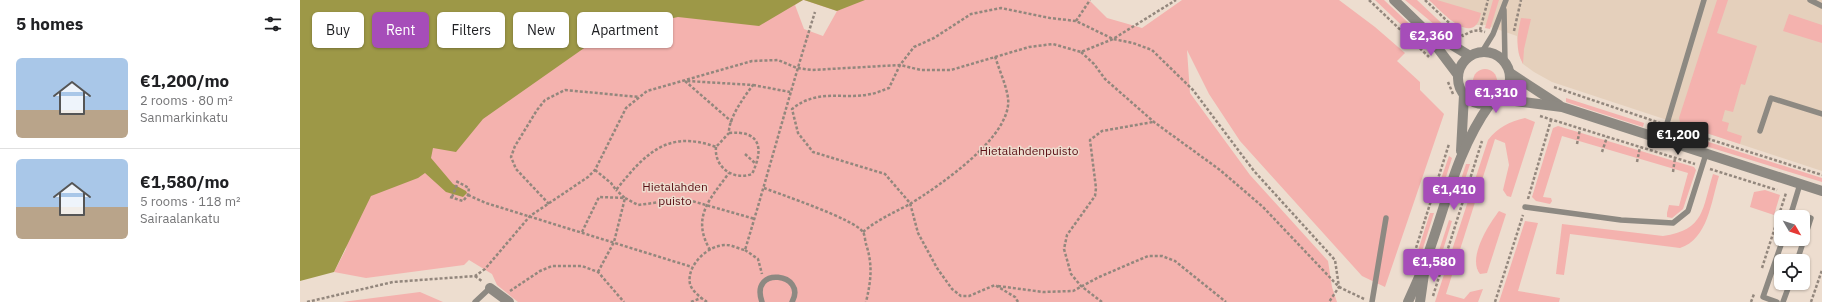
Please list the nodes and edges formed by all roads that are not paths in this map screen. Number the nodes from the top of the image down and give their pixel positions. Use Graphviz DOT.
graph roads {
  1 [pos="1394,0"];
  2 [pos="1506,0"];
  3 [pos="1704,0"];
  4 [pos="1811,0"];
  5 [pos="1822,6"];
  6 [pos="1504,8"];
  7 [pos="1422,26"];
  8 [pos="1482,52"];
  9 [pos="1470,56"];
  10 [pos="1505,62"];
  11 [pos="1510,73"];
  12 [pos="1458,74"];
  13 [pos="1464,95"];
  14 [pos="1500,99"];
  15 [pos="1490,104"];
  16 [pos="1562,108"];
  17 [pos="1822,114"];
  18 [pos="1760,131"];
  19 [pos="1662,140"];
  20 [pos="1461,154"];
  21 [pos="1706,154"];
  22 [pos="1800,184"];
  23 [pos="1822,191"];
  24 [pos="1525,207"];
  25 [pos="1792,210"];
  26 [pos="1386,218"];
  27 [pos="1780,246"];
  28 [pos="1426,260"];
  29 [pos="490,288"];
  30 [pos="1787,290"];
  31 [pos="506,299"];
  32 [pos="795,301"];
  33 [pos="475,302"];
  34 [pos="762,302"];
  35 [pos="1372,302"];
  36 [pos="1408,302"];
  37 [pos="1420,302"];
  38 [pos="1777,302"];
  39 [pos="1783,302"];
  1 -- 7 [label="street"];
  2 -- 6 [label="lane"];
  3 -- 19 [label="lane"];
  4 -- 5 [label="lane"];
  6 -- 8 [label="lane"];
  6 -- 10 [label="lane"];
  7 -- 9 [label="street"];
  7 -- 12 [label="street"];
  8 -- 9 [label="street"];
  8 -- 10 [label="street"];
  9 -- 12 [label="street"];
  10 -- 11 [label="street"];
  11 -- 14 [label="street"];
  11 -- 16 [label="street"];
  12 -- 13 [label="street"];
  13 -- 15 [label="street"];
  13 -- 20 [label="street"];
  14 -- 15 [label="street"];
  14 -- 16 [label="street"];
  15 -- 20 [label="street"];
  16 -- 19 [label="street"];
  17 -- 18 [label="lane"];
  19 -- 21 [label="street"];
  20 -- 28 [label="street"];
  21 -- 22 [label="street"];
  21 -- 24 [label="lane"];
  22 -- 23 [label="street"];
  22 -- 25 [label="lane"];
  26 -- 35 [label="lane"];
  27 -- 38 [label="lane"];
  28 -- 36 [label="street"];
  28 -- 37 [label="street"];
  29 -- 31 [label="street"];
  29 -- 33 [label="lane"];
  30 -- 39 [label="lane"];
  32 -- 34 [label="lane"];
}
